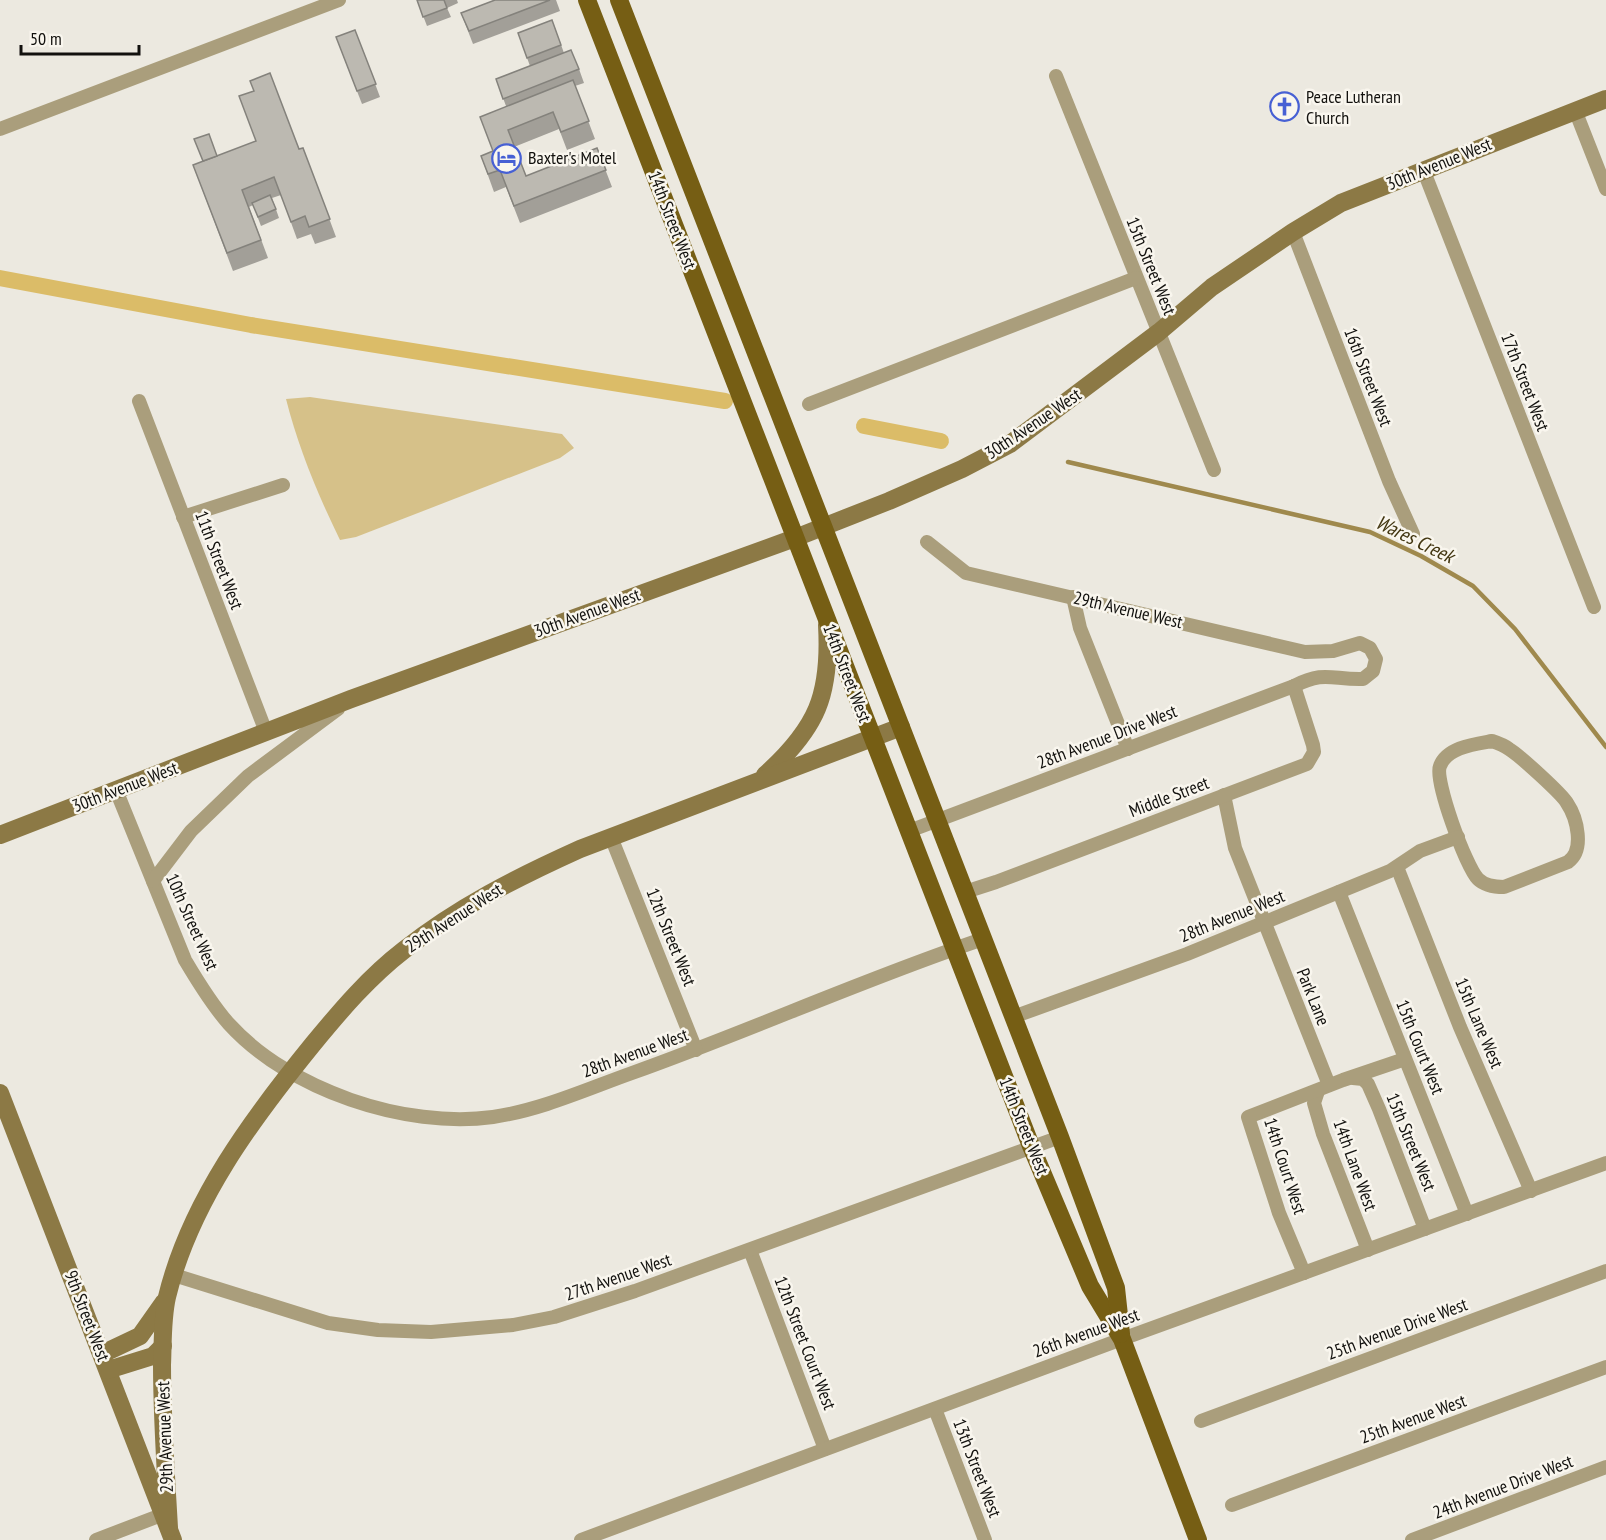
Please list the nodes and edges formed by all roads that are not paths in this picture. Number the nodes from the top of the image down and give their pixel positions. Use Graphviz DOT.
graph roads {
  1 [pos="339,0"];
  2 [pos="587,0"];
  3 [pos="619,0"];
  4 [pos="1056,76"];
  5 [pos="1606,99"];
  6 [pos="1575,110"];
  7 [pos="0,129"];
  8 [pos="1423,169"];
  9 [pos="1606,189"];
  10 [pos="1293,232"];
  11 [pos="1136,278"];
  12 [pos="1159,332"];
  13 [pos="139,401"];
  14 [pos="809,404"];
  15 [pos="1214,470"];
  16 [pos="283,485"];
  17 [pos="183,517"];
  18 [pos="823,526"];
  19 [pos="1413,534"];
  20 [pos="795,538"];
  21 [pos="927,542"];
  22 [pos="1073,597"];
  23 [pos="1594,607"];
  24 [pos="827,620"];
  25 [pos="1315,653"];
  26 [pos="1318,676"];
  27 [pos="1294,686"];
  28 [pos="351,699"];
  29 [pos="901,727"];
  30 [pos="266,732"];
  31 [pos="873,738"];
  32 [pos="1128,749"];
  33 [pos="758,781"];
  34 [pos="116,790"];
  35 [pos="1224,795"];
  36 [pos="937,820"];
  37 [pos="909,831"];
  38 [pos="0,836"];
  39 [pos="611,837"];
  40 [pos="1458,837"];
  41 [pos="1397,867"];
  42 [pos="153,881"];
  43 [pos="965,892"];
  44 [pos="1339,892"];
  45 [pos="1264,922"];
  46 [pos="983,939"];
  47 [pos="954,948"];
  48 [pos="1013,1017"];
  49 [pos="696,1050"];
  50 [pos="1405,1059"];
  51 [pos="289,1073"];
  52 [pos="1353,1078"];
  53 [pos="1323,1088"];
  54 [pos="0,1095"];
  55 [pos="1060,1137"];
  56 [pos="1031,1146"];
  57 [pos="1606,1163"];
  58 [pos="1532,1191"];
  59 [pos="1467,1214"];
  60 [pos="1425,1229"];
  61 [pos="750,1250"];
  62 [pos="1368,1250"];
  63 [pos="1606,1271"];
  64 [pos="1304,1273"];
  65 [pos="174,1275"];
  66 [pos="167,1298"];
  67 [pos="1122,1339"];
  68 [pos="163,1346"];
  69 [pos="105,1362"];
  70 [pos="1606,1367"];
  71 [pos="935,1409"];
  72 [pos="1201,1421"];
  73 [pos="825,1449"];
  74 [pos="1606,1467"];
  75 [pos="1232,1505"];
  76 [pos="169,1527"];
  77 [pos="96,1540"];
  78 [pos="580,1540"];
  79 [pos="985,1540"];
  80 [pos="1198,1540"];
  81 [pos="1412,1540"];
  1 -- 7 [label="street"];
  2 -- 20 [label="main road, 14th Street West"];
  3 -- 18 [label="main road, 14th Street West"];
  4 -- 11 [label="street, 15th Street West"];
  5 -- 6 [label="street, 30th Avenue West"];
  6 -- 8 [label="street, 30th Avenue West"];
  6 -- 9 [label="street"];
  8 -- 10 [label="street, 30th Avenue West"];
  8 -- 23 [label="street, 17th Street West"];
  10 -- 12 [label="street, 30th Avenue West"];
  10 -- 19 [label="street, 16th Street West"];
  11 -- 12 [label="street, 15th Street West"];
  11 -- 14 [label="street"];
  12 -- 15 [label="street, 15th Street West"];
  12 -- 18 [label="street, 30th Avenue West"];
  13 -- 17 [label="street, 11th Street West"];
  16 -- 17 [label="street"];
  17 -- 30 [label="street, 11th Street West"];
  18 -- 20 [label="street, 30th Avenue West"];
  18 -- 29 [label="main road, 14th Street West"];
  20 -- 24 [label="main road, 14th Street West"];
  20 -- 28 [label="street, 30th Avenue West"];
  21 -- 22 [label="street, 29th Avenue West"];
  22 -- 25 [label="street, 29th Avenue West"];
  22 -- 32 [label="street"];
  24 -- 31 [label="main road, 14th Street West"];
  24 -- 33 [label="street"];
  25 -- 26 [label="street"];
  25 -- 26 [label="street"];
  26 -- 27 [label="street, 28th Avenue Drive West"];
  27 -- 32 [label="street, 28th Avenue Drive West"];
  27 -- 35 [label="street, Middle Street"];
  28 -- 30 [label="street, 30th Avenue West"];
  28 -- 42 [label="street, 30th Avenue West"];
  29 -- 31 [label="street, 29th Avenue West"];
  29 -- 36 [label="main road, 14th Street West"];
  30 -- 34 [label="street, 30th Avenue West"];
  31 -- 33 [label="street, 29th Avenue West"];
  31 -- 37 [label="main road, 14th Street West"];
  32 -- 36 [label="street, 28th Avenue Drive West"];
  33 -- 39 [label="street, 29th Avenue West"];
  34 -- 38 [label="street, 30th Avenue West"];
  34 -- 42 [label="street, 10th Street West"];
  35 -- 43 [label="street, Middle Street"];
  35 -- 45 [label="street, Park Lane"];
  36 -- 37 [label="street, 28th Avenue Drive West"];
  36 -- 43 [label="main road, 14th Street West"];
  37 -- 47 [label="main road, 14th Street West"];
  39 -- 49 [label="street, 12th Street West"];
  39 -- 51 [label="street, 29th Avenue West"];
  40 -- 40 [label="street"];
  40 -- 41 [label="street, 28th Avenue West"];
  41 -- 44 [label="street, 28th Avenue West"];
  41 -- 58 [label="street, 15th Lane West"];
  42 -- 51 [label="street, 10th Street West"];
  43 -- 46 [label="main road, 14th Street West"];
  44 -- 45 [label="street, 28th Avenue West"];
  44 -- 50 [label="street, 15th Court West"];
  45 -- 48 [label="street, 28th Avenue West"];
  45 -- 53 [label="street, Park Lane"];
  46 -- 47 [label="street, 28th Avenue West"];
  46 -- 48 [label="main road, 14th Street West"];
  47 -- 49 [label="street, 28th Avenue West"];
  47 -- 56 [label="main road, 14th Street West"];
  48 -- 55 [label="main road, 14th Street West"];
  49 -- 51 [label="street, 28th Avenue West"];
  50 -- 52 [label="street"];
  50 -- 59 [label="street, 15th Court West"];
  51 -- 65 [label="street, 29th Avenue West"];
  52 -- 53 [label="street"];
  52 -- 60 [label="street, 15th Street West"];
  53 -- 62 [label="street, 14th Lane West"];
  53 -- 64 [label="street, 14th Court West"];
  54 -- 69 [label="street, 9th Street West"];
  55 -- 56 [label="street, 27th Avenue West"];
  55 -- 67 [label="main road, 14th Street West"];
  56 -- 61 [label="street, 27th Avenue West"];
  56 -- 67 [label="main road, 14th Street West"];
  57 -- 58 [label="street, 26th Avenue West"];
  58 -- 59 [label="street, 26th Avenue West"];
  59 -- 60 [label="street, 26th Avenue West"];
  60 -- 62 [label="street, 26th Avenue West"];
  61 -- 65 [label="street, 27th Avenue West"];
  61 -- 73 [label="street, 12th Street Court West"];
  62 -- 64 [label="street, 26th Avenue West"];
  63 -- 72 [label="street, 25th Avenue Drive West"];
  64 -- 67 [label="street, 26th Avenue West"];
  65 -- 66 [label="street, 29th Avenue West"];
  66 -- 68 [label="street, 29th Avenue West"];
  66 -- 69 [label="street, 29th Avenue West"];
  67 -- 71 [label="street, 26th Avenue West"];
  67 -- 80 [label="main road, 14th Street West"];
  68 -- 69 [label="street, 29th Avenue West"];
  68 -- 76 [label="street, 29th Avenue West"];
  69 -- 76 [label="street, 9th Street West"];
  70 -- 75 [label="street, 25th Avenue West"];
  71 -- 73 [label="street, 26th Avenue West"];
  71 -- 79 [label="street, 13th Street West"];
  73 -- 78 [label="street, 26th Avenue West"];
  74 -- 81 [label="street, 24th Avenue Drive West"];
  76 -- 77 [label="street"];
}
